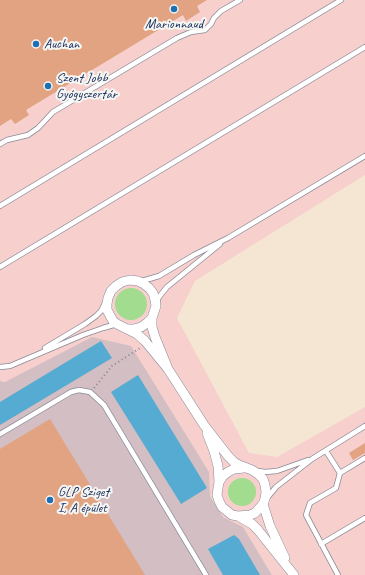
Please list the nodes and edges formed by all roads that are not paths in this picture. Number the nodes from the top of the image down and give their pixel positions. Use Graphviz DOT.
graph roads {
  1 [pos="240,0"];
  2 [pos="342,0"];
  3 [pos="365,47"];
  4 [pos="0,144"];
  5 [pos="365,156"];
  6 [pos="0,206"];
  7 [pos="228,238"];
  8 [pos="0,267"];
  9 [pos="138,281"];
  10 [pos="108,298"];
  11 [pos="156,306"];
  12 [pos="152,318"];
  13 [pos="117,324"];
  14 [pos="127,329"];
  15 [pos="28,358"];
  16 [pos="0,367"];
  17 [pos="168,369"];
  18 [pos="204,425"];
  19 [pos="365,426"];
  20 [pos="0,434"];
  21 [pos="326,451"];
  22 [pos="365,458"];
  23 [pos="312,459"];
  24 [pos="250,469"];
  25 [pos="340,473"];
  26 [pos="219,482"];
  27 [pos="264,501"];
  28 [pos="238,516"];
  29 [pos="365,518"];
  30 [pos="321,544"];
  31 [pos="292,573"];
  32 [pos="206,575"];
  33 [pos="338,575"];
  1 -- 4 [label="lane"];
  2 -- 6 [label="lane"];
  3 -- 8 [label="lane"];
  5 -- 7 [label="lane"];
  7 -- 9 [label="lane"];
  7 -- 11 [label="lane"];
  9 -- 10 [label="street"];
  9 -- 11 [label="street"];
  10 -- 13 [label="street"];
  10 -- 15 [label="lane"];
  11 -- 12 [label="street"];
  12 -- 14 [label="street"];
  12 -- 17 [label="street"];
  13 -- 14 [label="street"];
  13 -- 15 [label="lane"];
  14 -- 17 [label="street"];
  15 -- 16 [label="lane"];
  17 -- 18 [label="street"];
  18 -- 24 [label="street"];
  18 -- 26 [label="street"];
  19 -- 21 [label="lane"];
  20 -- 32 [label="lane"];
  21 -- 23 [label="lane"];
  21 -- 25 [label="lane"];
  22 -- 25 [label="lane"];
  23 -- 24 [label="lane"];
  23 -- 27 [label="lane"];
  24 -- 26 [label="street"];
  24 -- 27 [label="street"];
  25 -- 30 [label="lane"];
  26 -- 28 [label="street"];
  27 -- 28 [label="street"];
  27 -- 31 [label="street"];
  28 -- 31 [label="street"];
  29 -- 30 [label="lane"];
  30 -- 33 [label="lane"];
}
